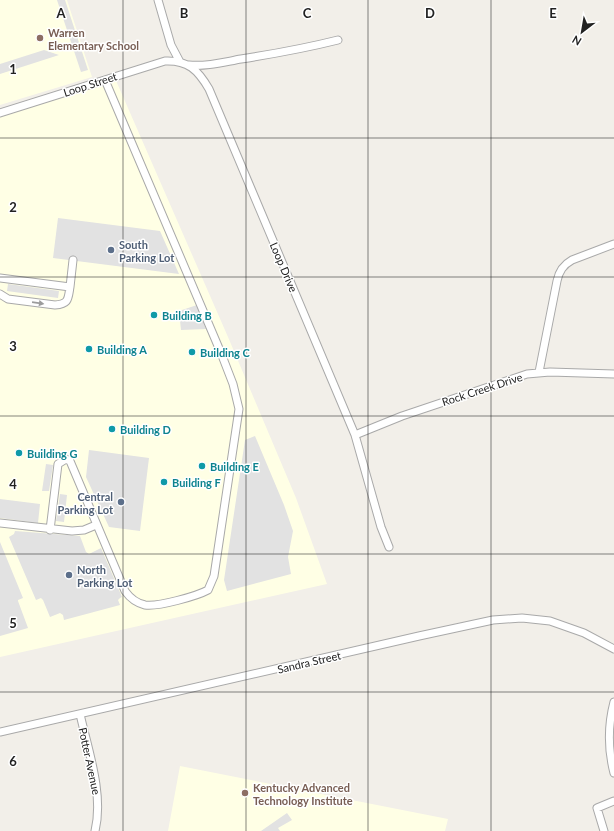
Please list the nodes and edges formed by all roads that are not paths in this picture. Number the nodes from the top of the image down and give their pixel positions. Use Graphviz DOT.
graph roads {
  1 [pos="158,0"];
  2 [pos="338,40"];
  3 [pos="180,62"];
  4 [pos="188,65"];
  5 [pos="105,80"];
  6 [pos="0,113"];
  7 [pos="614,244"];
  8 [pos="73,260"];
  9 [pos="0,278"];
  10 [pos="70,287"];
  11 [pos="0,294"];
  12 [pos="539,372"];
  13 [pos="614,374"];
  14 [pos="355,435"];
  15 [pos="0,523"];
  16 [pos="96,525"];
  17 [pos="50,530"];
  18 [pos="389,547"];
  19 [pos="614,649"];
  20 [pos="614,702"];
  21 [pos="80,714"];
  22 [pos="0,732"];
  23 [pos="614,773"];
  24 [pos="614,801"];
  25 [pos="96,831"];
  26 [pos="604,831"];
  1 -- 3 [label="street"];
  2 -- 4 [label="street"];
  3 -- 4 [label="street, Loop Drive"];
  3 -- 5 [label="street, Loop Street"];
  4 -- 14 [label="street, Loop Drive"];
  5 -- 6 [label="street, Loop Street"];
  5 -- 16 [label="street"];
  7 -- 12 [label="street"];
  8 -- 10 [label="street"];
  9 -- 10 [label="street"];
  11 -- 10 [label="street, one-way"];
  12 -- 13 [label="street, Rock Creek Drive"];
  12 -- 14 [label="street, Rock Creek Drive"];
  14 -- 18 [label="street, Loop Drive"];
  15 -- 17 [label="street"];
  16 -- 17 [label="street"];
  16 -- 17 [label="street"];
  19 -- 21 [label="street, Sandra Street"];
  20 -- 23 [label="street"];
  21 -- 22 [label="street, Sandra Street"];
  21 -- 25 [label="street, Potter Avenue"];
  24 -- 26 [label="street"];
}
